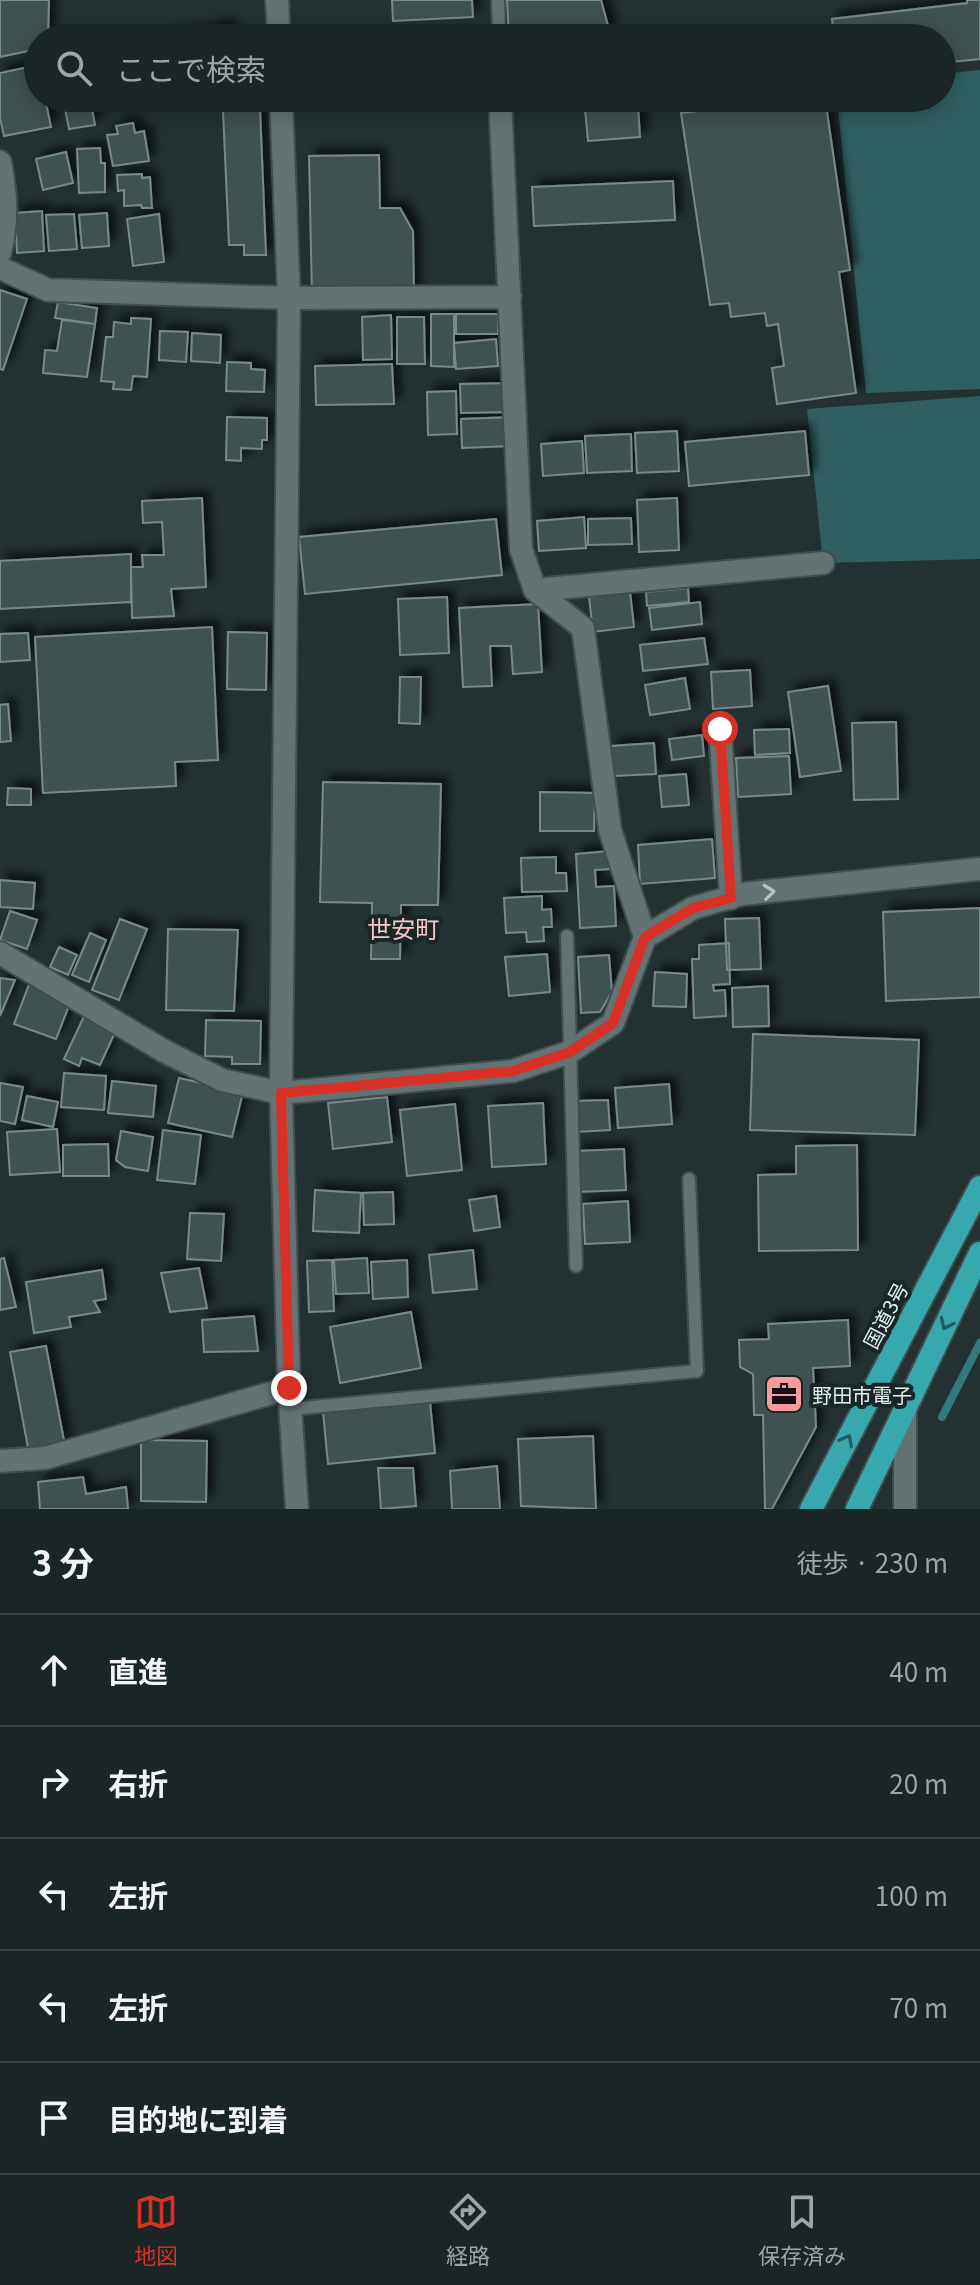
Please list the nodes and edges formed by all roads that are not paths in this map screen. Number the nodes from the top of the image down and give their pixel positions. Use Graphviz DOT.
graph roads {
  1 [pos="277,0"];
  2 [pos="498,0"];
  3 [pos="278,24"];
  4 [pos="499,24"];
  5 [pos="282,112"];
  6 [pos="501,112"];
  7 [pos="0,162"];
  8 [pos="0,252"];
  9 [pos="0,268"];
  10 [pos="510,297"];
  11 [pos="289,298"];
  12 [pos="823,563"];
  13 [pos="535,590"];
  14 [pos="720,729"];
  15 [pos="980,869"];
  16 [pos="731,898"];
  17 [pos="567,936"];
  18 [pos="645,937"];
  19 [pos="0,953"];
  20 [pos="570,1052"];
  21 [pos="281,1093"];
  22 [pos="689,1179"];
  23 [pos="980,1187"];
  24 [pos="980,1253"];
  25 [pos="576,1266"];
  26 [pos="290,1398"];
  27 [pos="905,1409"];
  28 [pos="0,1461"];
  29 [pos="297,1509"];
  30 [pos="811,1509"];
  31 [pos="857,1509"];
  32 [pos="905,1509"];
  1 -- 3 [label="street"];
  2 -- 4 [label="lane"];
  5 -- 11 [label="street"];
  6 -- 10 [label="street"];
  7 -- 8 [label="street"];
  9 -- 11 [label="street"];
  10 -- 11 [label="street"];
  10 -- 13 [label="street"];
  11 -- 21 [label="street"];
  12 -- 13 [label="street"];
  13 -- 18 [label="street"];
  14 -- 16 [label="street"];
  16 -- 15 [label="street, one-way"];
  16 -- 18 [label="street"];
  17 -- 20 [label="lane"];
  18 -- 20 [label="street"];
  19 -- 21 [label="street"];
  20 -- 21 [label="street"];
  20 -- 25 [label="lane"];
  21 -- 26 [label="street"];
  22 -- 26 [label="lane"];
  30 -- 23 [label="highway, 国道3号, one-way"];
  24 -- 27 [label="highway, one-way"];
  26 -- 28 [label="street"];
  26 -- 29 [label="street"];
  27 -- 31 [label="highway"];
  27 -- 32 [label="street"];
}
